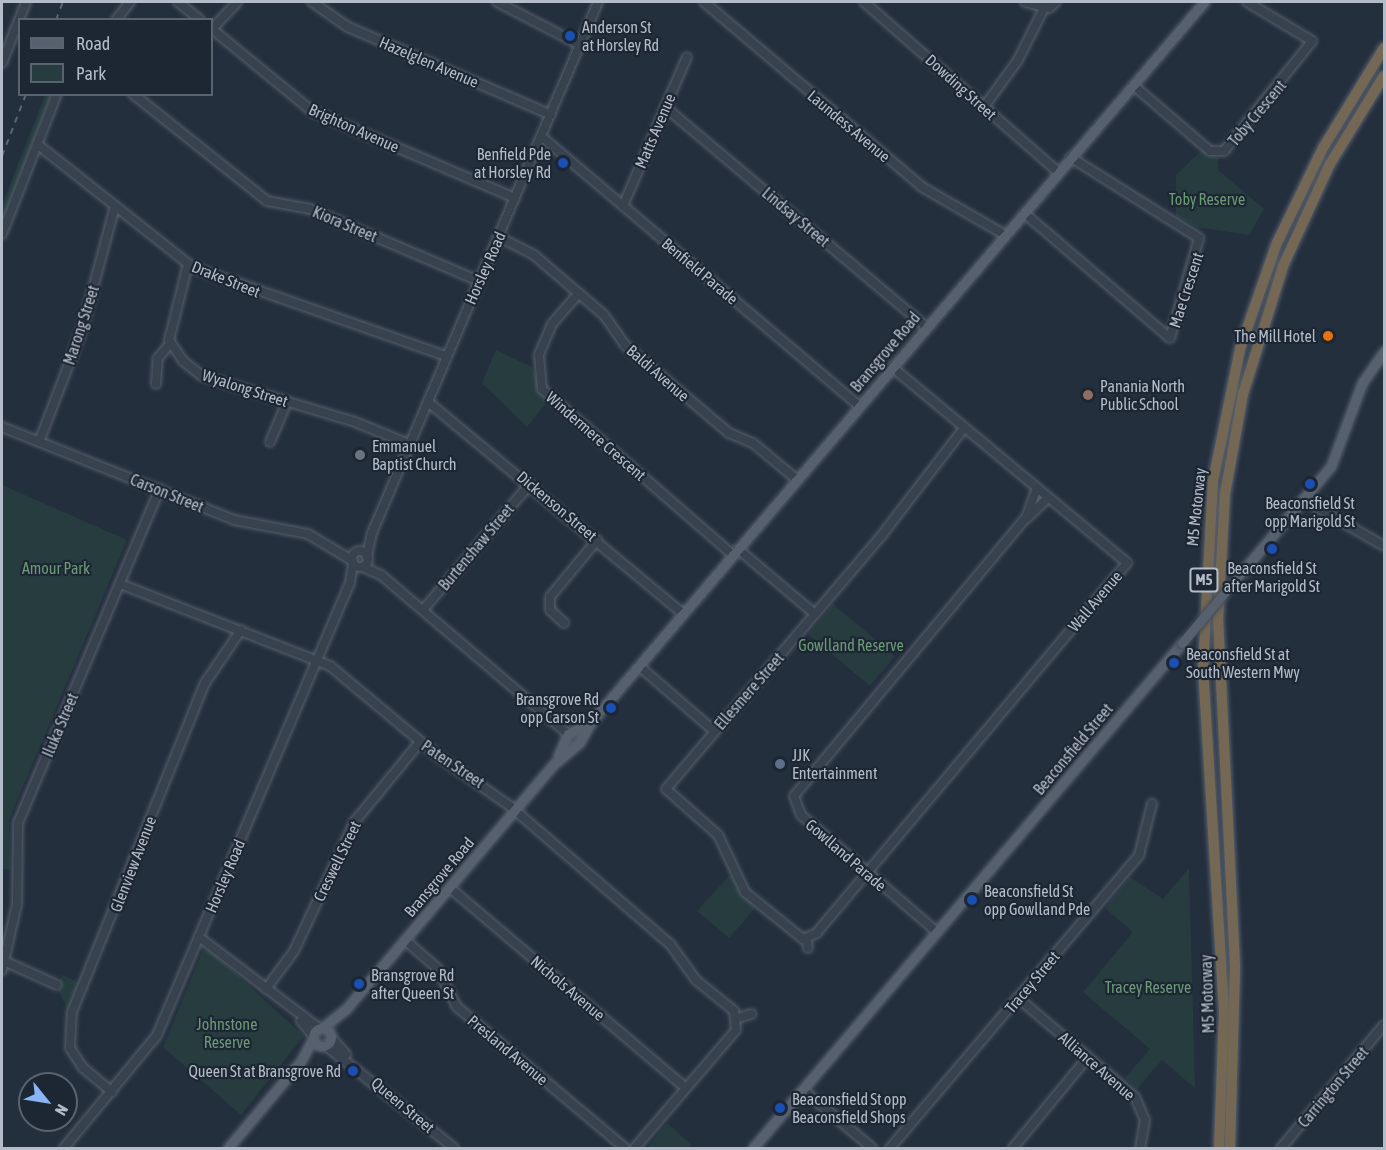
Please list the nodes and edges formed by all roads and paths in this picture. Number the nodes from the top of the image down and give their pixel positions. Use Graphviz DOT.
graph roads {
  1 [pos="24,2"];
  2 [pos="130,2"];
  3 [pos="178,2"];
  4 [pos="237,2"];
  5 [pos="312,2"];
  6 [pos="497,2"];
  7 [pos="598,2"];
  8 [pos="704,2"];
  9 [pos="864,2"];
  10 [pos="1025,2"];
  11 [pos="1056,2"];
  12 [pos="1204,2"];
  13 [pos="1247,2"];
  14 [pos="1045,4"];
  15 [pos="18,18"];
  16 [pos="118,18"];
  17 [pos="198,18"];
  18 [pos="18,19"];
  19 [pos="213,28"];
  20 [pos="213,30"];
  21 [pos="580,45"];
  22 [pos="1384,48"];
  23 [pos="687,57"];
  24 [pos="2,63"];
  25 [pos="1384,76"];
  26 [pos="1133,85"];
  27 [pos="56,96"];
  28 [pos="136,96"];
  29 [pos="665,107"];
  30 [pos="984,107"];
  31 [pos="551,115"];
  32 [pos="542,137"];
  33 [pos="37,144"];
  34 [pos="1070,157"];
  35 [pos="1058,172"];
  36 [pos="515,198"];
  37 [pos="115,206"];
  38 [pos="623,206"];
  39 [pos="1024,213"];
  40 [pos="2,234"];
  41 [pos="1005,235"];
  42 [pos="499,237"];
  43 [pos="188,264"];
  44 [pos="479,281"];
  45 [pos="579,293"];
  46 [pos="926,327"];
  47 [pos="169,345"];
  48 [pos="1384,351"];
  49 [pos="446,356"];
  50 [pos="892,367"];
  51 [pos="156,384"];
  52 [pos="287,402"];
  53 [pos="428,402"];
  54 [pos="859,406"];
  55 [pos="2,427"];
  56 [pos="964,428"];
  57 [pos="39,441"];
  58 [pos="270,442"];
  59 [pos="409,444"];
  60 [pos="796,479"];
  61 [pos="530,484"];
  62 [pos="160,489"];
  63 [pos="1036,489"];
  64 [pos="1047,499"];
  65 [pos="1304,500"];
  66 [pos="1026,518"];
  67 [pos="372,533"];
  68 [pos="597,540"];
  69 [pos="336,546"];
  70 [pos="1384,546"];
  71 [pos="358,552"];
  72 [pos="736,552"];
  73 [pos="368,557"];
  74 [pos="358,564"];
  75 [pos="381,574"];
  76 [pos="120,584"];
  77 [pos="423,610"];
  78 [pos="683,614"];
  79 [pos="815,614"];
  80 [pos="564,623"];
  81 [pos="241,630"];
  82 [pos="318,659"];
  83 [pos="639,666"];
  84 [pos="591,722"];
  85 [pos="714,731"];
  86 [pos="570,734"];
  87 [pos="420,742"];
  88 [pos="578,743"];
  89 [pos="554,764"];
  90 [pos="1152,804"];
  91 [pos="515,811"];
  92 [pos="867,872"];
  93 [pos="450,888"];
  94 [pos="937,932"];
  95 [pos="199,937"];
  96 [pos="807,939"];
  97 [pos="405,940"];
  98 [pos="807,948"];
  99 [pos="4,961"];
  100 [pos="2,970"];
  101 [pos="57,985"];
  102 [pos="266,989"];
  103 [pos="1018,998"];
  104 [pos="346,1009"];
  105 [pos="751,1014"];
  106 [pos="738,1018"];
  107 [pos="1384,1025"];
  108 [pos="317,1032"];
  109 [pos="327,1041"];
  110 [pos="1088,1057"];
  111 [pos="302,1061"];
  112 [pos="686,1088"];
  113 [pos="803,1090"];
  114 [pos="112,1092"];
  115 [pos="1286,1147"];
  116 [pos="64,1149"];
  117 [pos="228,1149"];
  118 [pos="454,1149"];
  119 [pos="625,1149"];
  120 [pos="635,1149"];
  121 [pos="753,1149"];
  122 [pos="872,1149"];
  123 [pos="890,1149"];
  124 [pos="1013,1149"];
  125 [pos="1140,1149"];
  126 [pos="1219,1149"];
  127 [pos="1230,1149"];
  1 -- 15 [label="street"];
  2 -- 16 [label="street"];
  3 -- 17 [label="street"];
  4 -- 19 [label="street"];
  5 -- 31 [label="street, Hazelglen Avenue"];
  6 -- 21 [label="street"];
  7 -- 21 [label="street, Horsley Road"];
  8 -- 41 [label="street, Laundess Avenue"];
  9 -- 30 [label="street, Dowding Street"];
  10 -- 14 [label="street"];
  11 -- 14 [label="street"];
  12 -- 26 [label="main road, Bransgrove Road"];
  13 -- 26 [label="street, Toby Crescent"];
  14 -- 30 [label="street"];
  18 -- 24 [label="street"];
  20 -- 36 [label="street, Brighton Avenue"];
  21 -- 31 [label="street, Horsley Road"];
  22 -- 126 [label="highway, M5 Motorway / M5"];
  23 -- 29 [label="street, Matts Avenue"];
  25 -- 127 [label="highway, M5 Motorway / M5"];
  26 -- 34 [label="main road, Bransgrove Road"];
  27 -- 33 [label="street"];
  28 -- 44 [label="street, Kiora Street"];
  29 -- 38 [label="street, Matts Avenue"];
  29 -- 46 [label="street, Lindsay Street"];
  30 -- 35 [label="street, Dowding Street"];
  31 -- 32 [label="street, Horsley Road"];
  32 -- 36 [label="street, Horsley Road"];
  32 -- 38 [label="street, Benfield Parade"];
  33 -- 37 [label="street, Drake Street"];
  33 -- 40 [label="street"];
  34 -- 35 [label="main road, Bransgrove Road"];
  34 -- 39 [label="street, Mae Crescent"];
  35 -- 39 [label="main road, Bransgrove Road"];
  36 -- 42 [label="street, Horsley Road"];
  37 -- 43 [label="street, Drake Street"];
  37 -- 57 [label="street, Marong Street"];
  38 -- 54 [label="street, Benfield Parade"];
  39 -- 41 [label="main road, Bransgrove Road"];
  41 -- 46 [label="main road, Bransgrove Road"];
  42 -- 44 [label="street, Horsley Road"];
  42 -- 45 [label="street, Baldi Avenue"];
  43 -- 47 [label="street"];
  43 -- 49 [label="street, Drake Street"];
  44 -- 49 [label="street, Horsley Road"];
  45 -- 60 [label="street, Baldi Avenue"];
  45 -- 72 [label="street, Windermere Crescent"];
  46 -- 50 [label="main road, Bransgrove Road"];
  47 -- 51 [label="street"];
  47 -- 52 [label="street, Wyalong Street"];
  48 -- 65 [label="main road, Beaconsfield Street"];
  49 -- 53 [label="street, Horsley Road"];
  50 -- 54 [label="main road, Bransgrove Road"];
  50 -- 56 [label="street, Wall Avenue"];
  52 -- 58 [label="street"];
  52 -- 59 [label="street, Wyalong Street"];
  53 -- 59 [label="street, Horsley Road"];
  53 -- 61 [label="street, Dickenson Street"];
  54 -- 60 [label="main road, Bransgrove Road"];
  55 -- 57 [label="street, Carson Street"];
  56 -- 63 [label="street, Wall Avenue"];
  56 -- 79 [label="street, Ellesmere Street"];
  57 -- 62 [label="street, Carson Street"];
  59 -- 67 [label="street, Horsley Road"];
  60 -- 72 [label="main road, Bransgrove Road"];
  61 -- 68 [label="street, Dickenson Street"];
  61 -- 77 [label="street, Burtenshaw Street"];
  62 -- 69 [label="street, Carson Street"];
  62 -- 76 [label="street, Iluka Street"];
  63 -- 64 [label="street, Wall Avenue"];
  63 -- 66 [label="street, Gowlland Parade"];
  64 -- 66 [label="street, Gowlland Parade"];
  64 -- 92 [label="street, Wall Avenue"];
  65 -- 70 [label="street"];
  65 -- 94 [label="main road, Beaconsfield Street, bridge"];
  66 -- 92 [label="street, Gowlland Parade"];
  67 -- 71 [label="street, Horsley Road"];
  67 -- 73 [label="street, Horsley Road"];
  68 -- 78 [label="street, Dickenson Street"];
  68 -- 80 [label="street"];
  69 -- 71 [label="street, Carson Street"];
  69 -- 74 [label="street, Carson Street"];
  71 -- 73 [label="street, Carson Street"];
  71 -- 74 [label="street, Horsley Road"];
  72 -- 78 [label="main road, Bransgrove Road"];
  72 -- 79 [label="street, Windermere Crescent"];
  73 -- 74 [label="street, Horsley Road"];
  73 -- 75 [label="street, Carson Street"];
  74 -- 75 [label="street, Carson Street"];
  74 -- 82 [label="street, Horsley Road"];
  75 -- 77 [label="street, Carson Street"];
  76 -- 81 [label="street, Paten Street"];
  76 -- 99 [label="street, Iluka Street"];
  77 -- 86 [label="street, Carson Street"];
  78 -- 83 [label="main road, Bransgrove Road"];
  79 -- 85 [label="street, Ellesmere Street"];
  81 -- 82 [label="street, Paten Street"];
  81 -- 114 [label="street, Glenview Avenue"];
  82 -- 87 [label="street, Paten Street"];
  82 -- 95 [label="street, Horsley Road"];
  83 -- 84 [label="main road, Bransgrove Road"];
  83 -- 85 [label="street"];
  84 -- 86 [label="main road, Bransgrove Road"];
  84 -- 88 [label="main road, Bransgrove Road"];
  85 -- 96 [label="street, Ellesmere Street"];
  86 -- 88 [label="main road"];
  86 -- 89 [label="main road, Bransgrove Road"];
  87 -- 91 [label="street, Paten Street"];
  87 -- 102 [label="street, Creswell Street"];
  88 -- 89 [label="main road, Bransgrove Road"];
  89 -- 91 [label="main road, Bransgrove Road"];
  90 -- 103 [label="street, Tracey Street"];
  91 -- 93 [label="main road, Bransgrove Road"];
  91 -- 106 [label="street, Paten Street"];
  92 -- 94 [label="street, Gowlland Parade"];
  92 -- 96 [label="street"];
  93 -- 97 [label="main road, Bransgrove Road"];
  93 -- 112 [label="street, Nichols Avenue"];
  94 -- 113 [label="main road, Beaconsfield Street"];
  95 -- 102 [label="street"];
  95 -- 114 [label="street, Horsley Road"];
  96 -- 98 [label="street"];
  97 -- 104 [label="main road, Bransgrove Road"];
  97 -- 119 [label="street, Presland Avenue"];
  99 -- 100 [label="street, Iluka Street"];
  99 -- 101 [label="street"];
  102 -- 108 [label="street"];
  103 -- 110 [label="street, Alliance Avenue"];
  103 -- 123 [label="street, Tracey Street"];
  104 -- 108 [label="main road, Bransgrove Road"];
  104 -- 109 [label="main road, Bransgrove Road"];
  105 -- 106 [label="street"];
  106 -- 112 [label="street"];
  107 -- 115 [label="street, Carrington Street"];
  108 -- 109 [label="main road"];
  108 -- 109 [label="main road"];
  108 -- 111 [label="main road, Bransgrove Road"];
  109 -- 111 [label="main road, Bransgrove Road"];
  109 -- 118 [label="street, Queen Street"];
  110 -- 124 [label="street"];
  110 -- 125 [label="street, Alliance Avenue"];
  111 -- 117 [label="main road, Bransgrove Road"];
  112 -- 120 [label="street"];
  113 -- 121 [label="main road, Beaconsfield Street"];
  113 -- 122 [label="street"];
  114 -- 116 [label="street, Horsley Road"];
}
